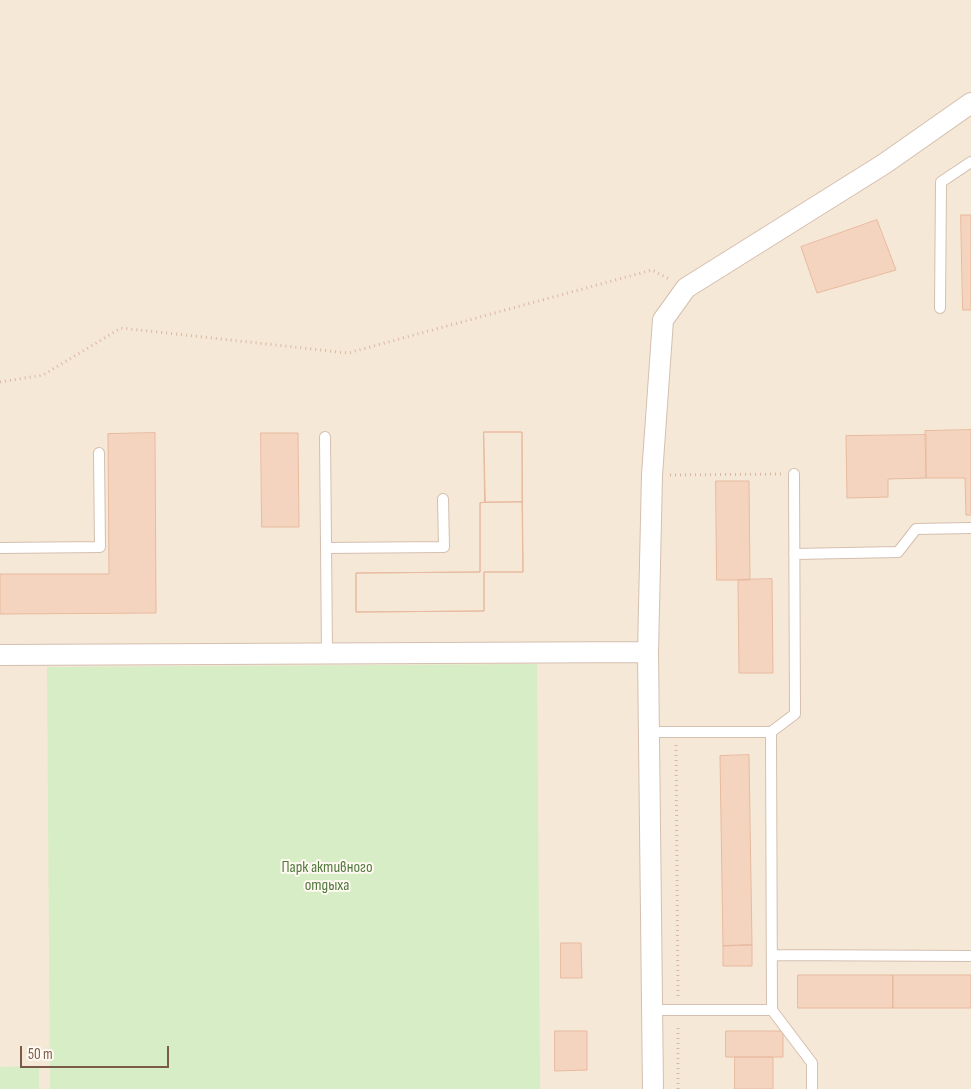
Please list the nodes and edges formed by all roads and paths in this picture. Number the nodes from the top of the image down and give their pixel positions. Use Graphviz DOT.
graph roads {
  1 [pos="971,103"];
  2 [pos="971,162"];
  3 [pos="686,288"];
  4 [pos="940,308"];
  5 [pos="0,382"];
  6 [pos="325,437"];
  7 [pos="99,453"];
  8 [pos="794,474"];
  9 [pos="652,475"];
  10 [pos="443,499"];
  11 [pos="971,528"];
  12 [pos="0,548"];
  13 [pos="326,548"];
  14 [pos="794,554"];
  15 [pos="648,652"];
  16 [pos="327,654"];
  17 [pos="0,655"];
  18 [pos="650,732"];
  19 [pos="675,732"];
  20 [pos="771,732"];
  21 [pos="772,955"];
  22 [pos="971,956"];
  23 [pos="653,1010"];
  24 [pos="678,1010"];
  25 [pos="772,1010"];
  26 [pos="653,1089"];
  27 [pos="678,1089"];
  28 [pos="812,1089"];
  1 -- 3 [label="street"];
  2 -- 4 [label="lane"];
  3 -- 5 [label="path"];
  3 -- 9 [label="street"];
  6 -- 13 [label="lane"];
  7 -- 12 [label="lane"];
  8 -- 9 [label="path"];
  8 -- 14 [label="lane"];
  9 -- 15 [label="street"];
  10 -- 13 [label="lane"];
  11 -- 14 [label="lane"];
  13 -- 16 [label="lane"];
  14 -- 20 [label="lane"];
  15 -- 16 [label="street"];
  15 -- 18 [label="street"];
  16 -- 17 [label="street"];
  18 -- 19 [label="lane"];
  18 -- 23 [label="street"];
  19 -- 20 [label="lane"];
  19 -- 24 [label="path"];
  20 -- 21 [label="lane"];
  21 -- 22 [label="lane"];
  21 -- 25 [label="lane"];
  23 -- 24 [label="lane"];
  23 -- 26 [label="street"];
  24 -- 25 [label="lane"];
  24 -- 27 [label="path"];
  25 -- 28 [label="lane"];
}
